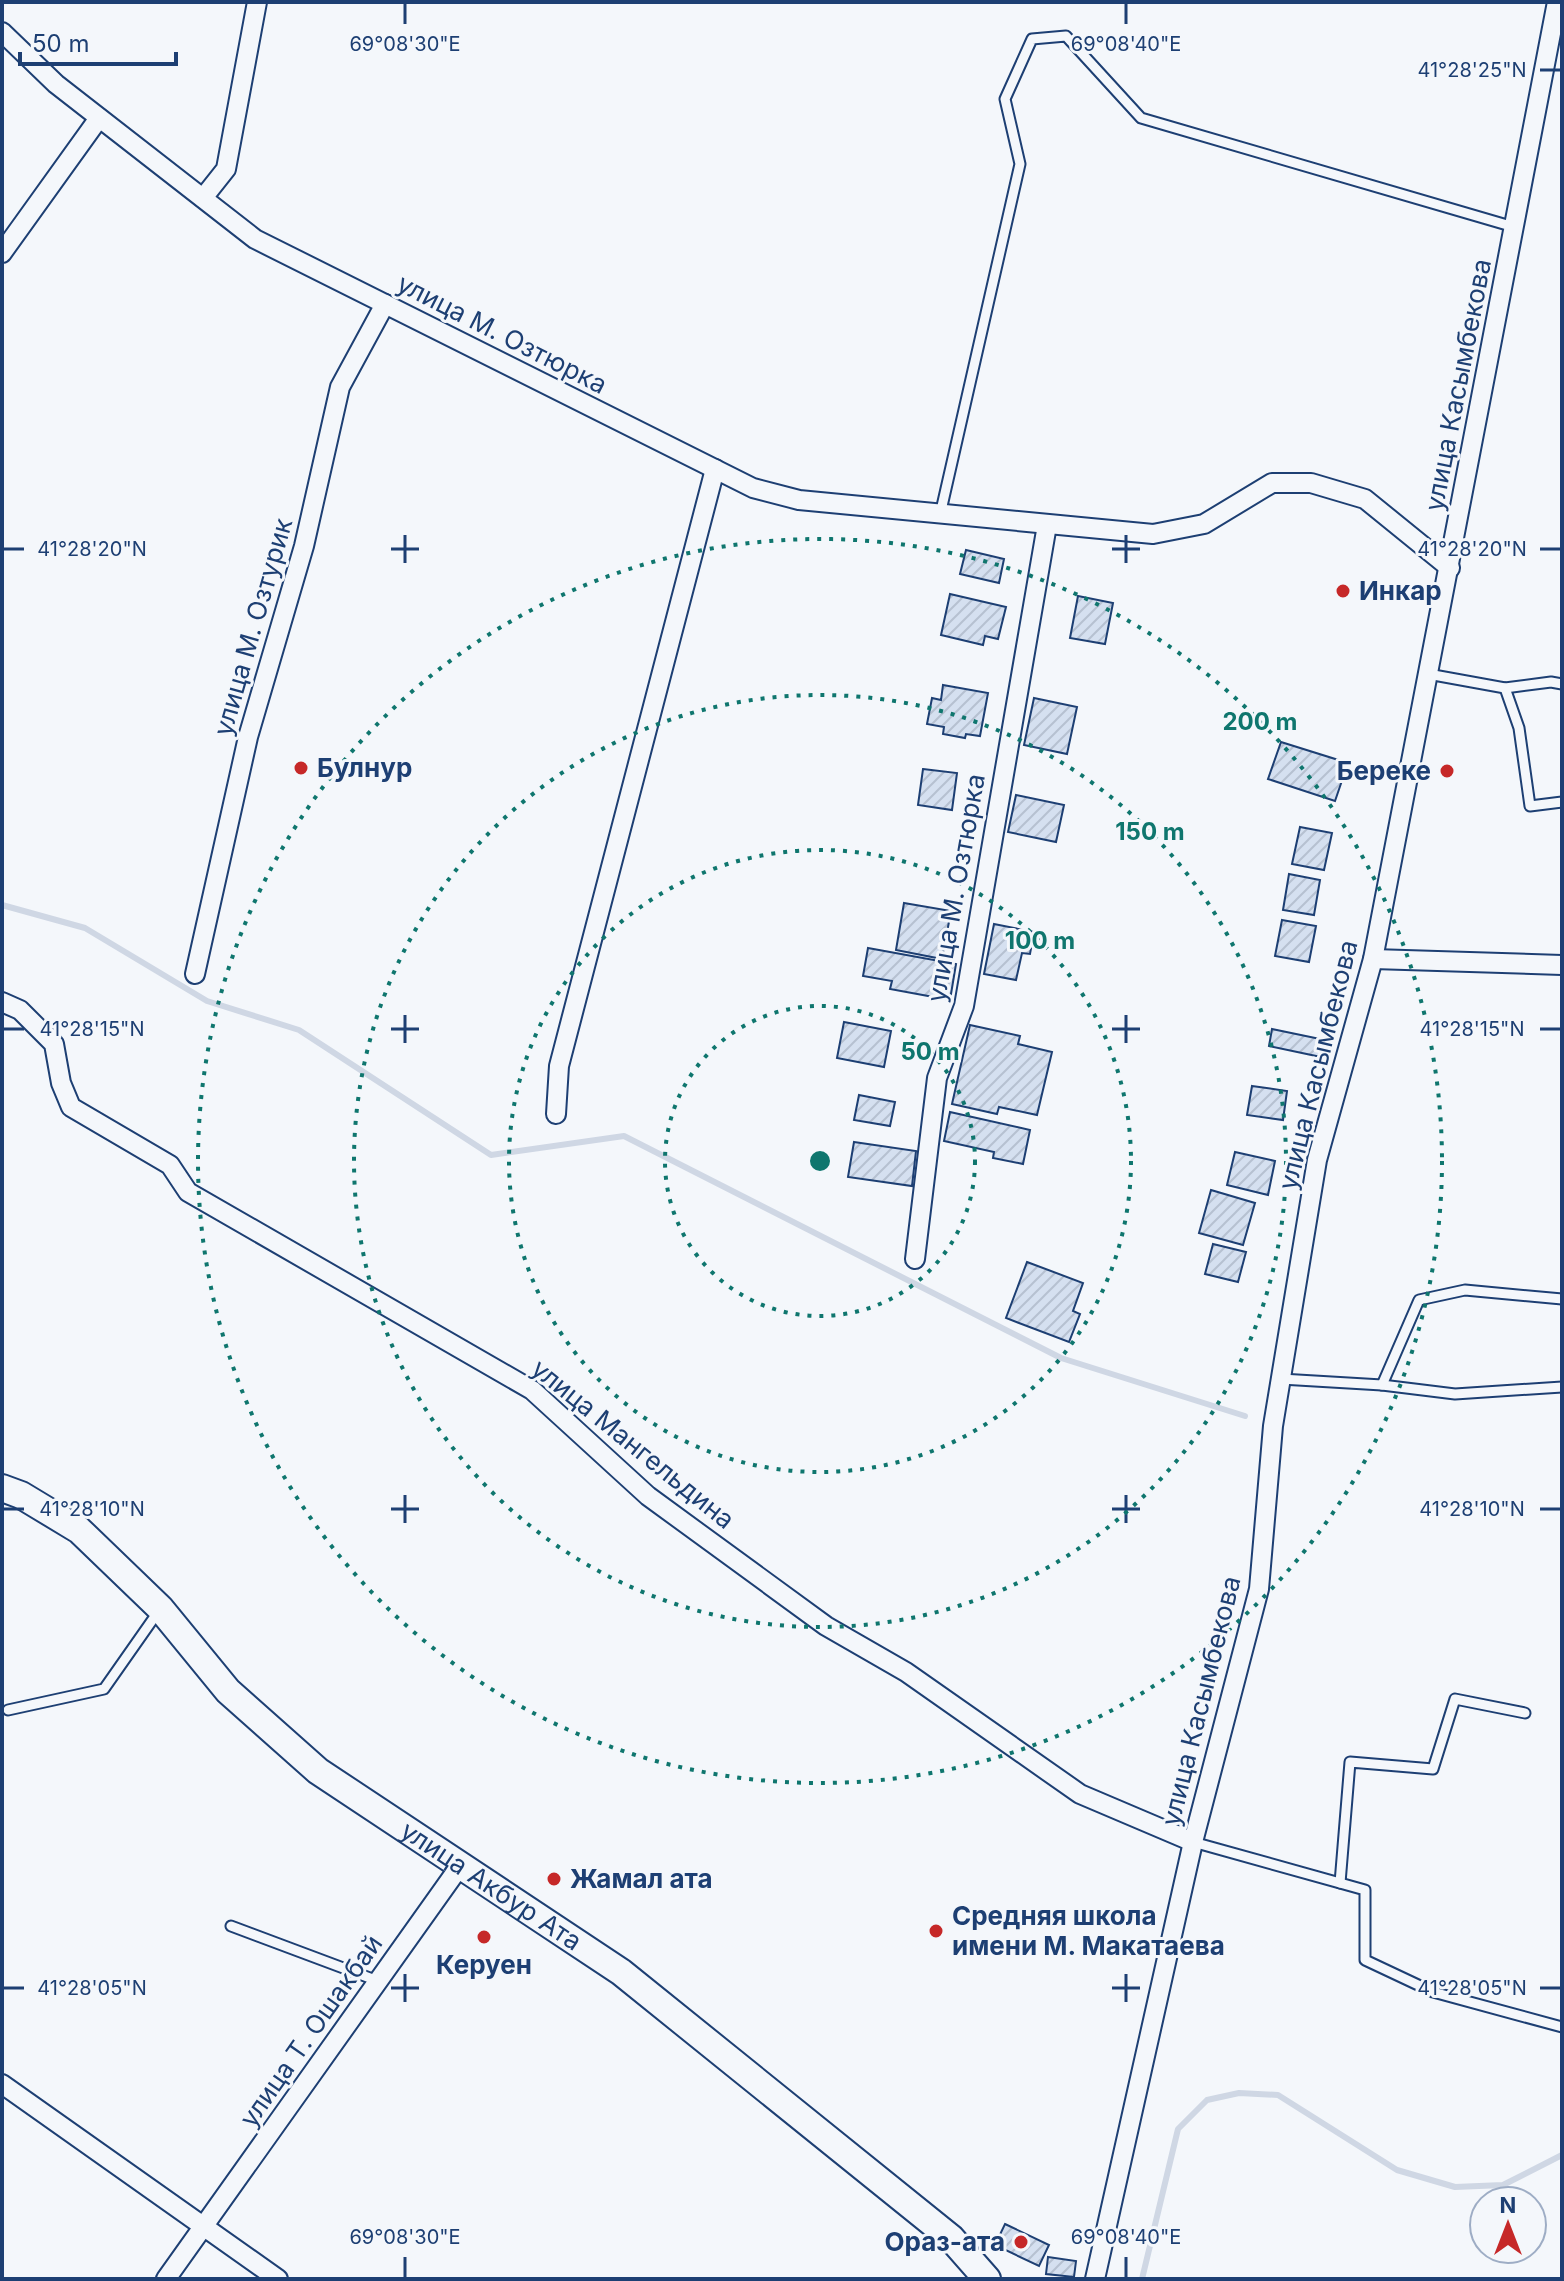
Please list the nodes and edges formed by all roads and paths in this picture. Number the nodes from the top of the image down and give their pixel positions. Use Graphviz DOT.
graph roads {
  1 [pos="257,2"];
  2 [pos="1557,2"];
  3 [pos="2,32"];
  4 [pos="99,118"];
  5 [pos="203,198"];
  6 [pos="1514,227"];
  7 [pos="2,253"];
  8 [pos="385,304"];
  9 [pos="715,469"];
  10 [pos="940,515"];
  11 [pos="1047,525"];
  12 [pos="1450,568"];
  13 [pos="1428,674"];
  14 [pos="1562,684"];
  15 [pos="1505,688"];
  16 [pos="1562,802"];
  17 [pos="1373,959"];
  18 [pos="1562,965"];
  19 [pos="195,974"];
  20 [pos="2,1002"];
  21 [pos="556,1114"];
  22 [pos="915,1259"];
  23 [pos="1562,1299"];
  24 [pos="1281,1379"];
  25 [pos="1382,1385"];
  26 [pos="1562,1387"];
  27 [pos="2,1488"];
  28 [pos="160,1608"];
  29 [pos="8,1710"];
  30 [pos="1525,1713"];
  31 [pos="1193,1842"];
  32 [pos="460,1866"];
  33 [pos="1340,1883"];
  34 [pos="231,1926"];
  35 [pos="378,1981"];
  36 [pos="1562,2027"];
  37 [pos="2,2084"];
  38 [pos="204,2226"];
  39 [pos="166,2279"];
  40 [pos="278,2279"];
  41 [pos="987,2279"];
  42 [pos="1095,2279"];
  1 -- 5 [label="street"];
  2 -- 6 [label="street, улица Касымбекова"];
  3 -- 4 [label="street, улица М. Озтюрка"];
  4 -- 5 [label="street, улица М. Озтюрка"];
  4 -- 7 [label="street"];
  5 -- 8 [label="street, улица М. Озтюрка"];
  6 -- 10 [label="lane"];
  6 -- 12 [label="street, улица Касымбекова"];
  8 -- 9 [label="street, улица М. Озтюрка"];
  8 -- 19 [label="street, улица М. Озтурик"];
  9 -- 10 [label="street, улица М. Озтюрка"];
  9 -- 21 [label="street"];
  10 -- 11 [label="street, улица М. Озтюрка"];
  11 -- 12 [label="street, улица М. Озтюрка"];
  11 -- 22 [label="street, улица М. Озтюрка"];
  12 -- 13 [label="street, улица Касымбекова"];
  13 -- 15 [label="lane"];
  13 -- 17 [label="street, улица Касымбекова"];
  14 -- 15 [label="lane"];
  15 -- 16 [label="lane"];
  17 -- 18 [label="street"];
  17 -- 24 [label="street, улица Касымбекова"];
  20 -- 31 [label="street, улица Мангельдина"];
  23 -- 25 [label="lane"];
  24 -- 25 [label="lane"];
  24 -- 31 [label="street, улица Касымбекова"];
  25 -- 26 [label="lane"];
  27 -- 28 [label="main road, улица Акбур Ата"];
  28 -- 29 [label="lane"];
  28 -- 32 [label="main road, улица Акбур Ата"];
  30 -- 33 [label="lane"];
  31 -- 33 [label="lane"];
  31 -- 42 [label="street, улица Касымбекова"];
  32 -- 35 [label="street, улица Т. Ошакбай"];
  32 -- 41 [label="main road, улица Акбур Ата"];
  33 -- 36 [label="lane"];
  34 -- 35 [label="lane"];
  35 -- 38 [label="street, улица Т. Ошакбай"];
  37 -- 38 [label="street"];
  38 -- 39 [label="street, улица Т. Ошакбай"];
  38 -- 40 [label="street"];
}
